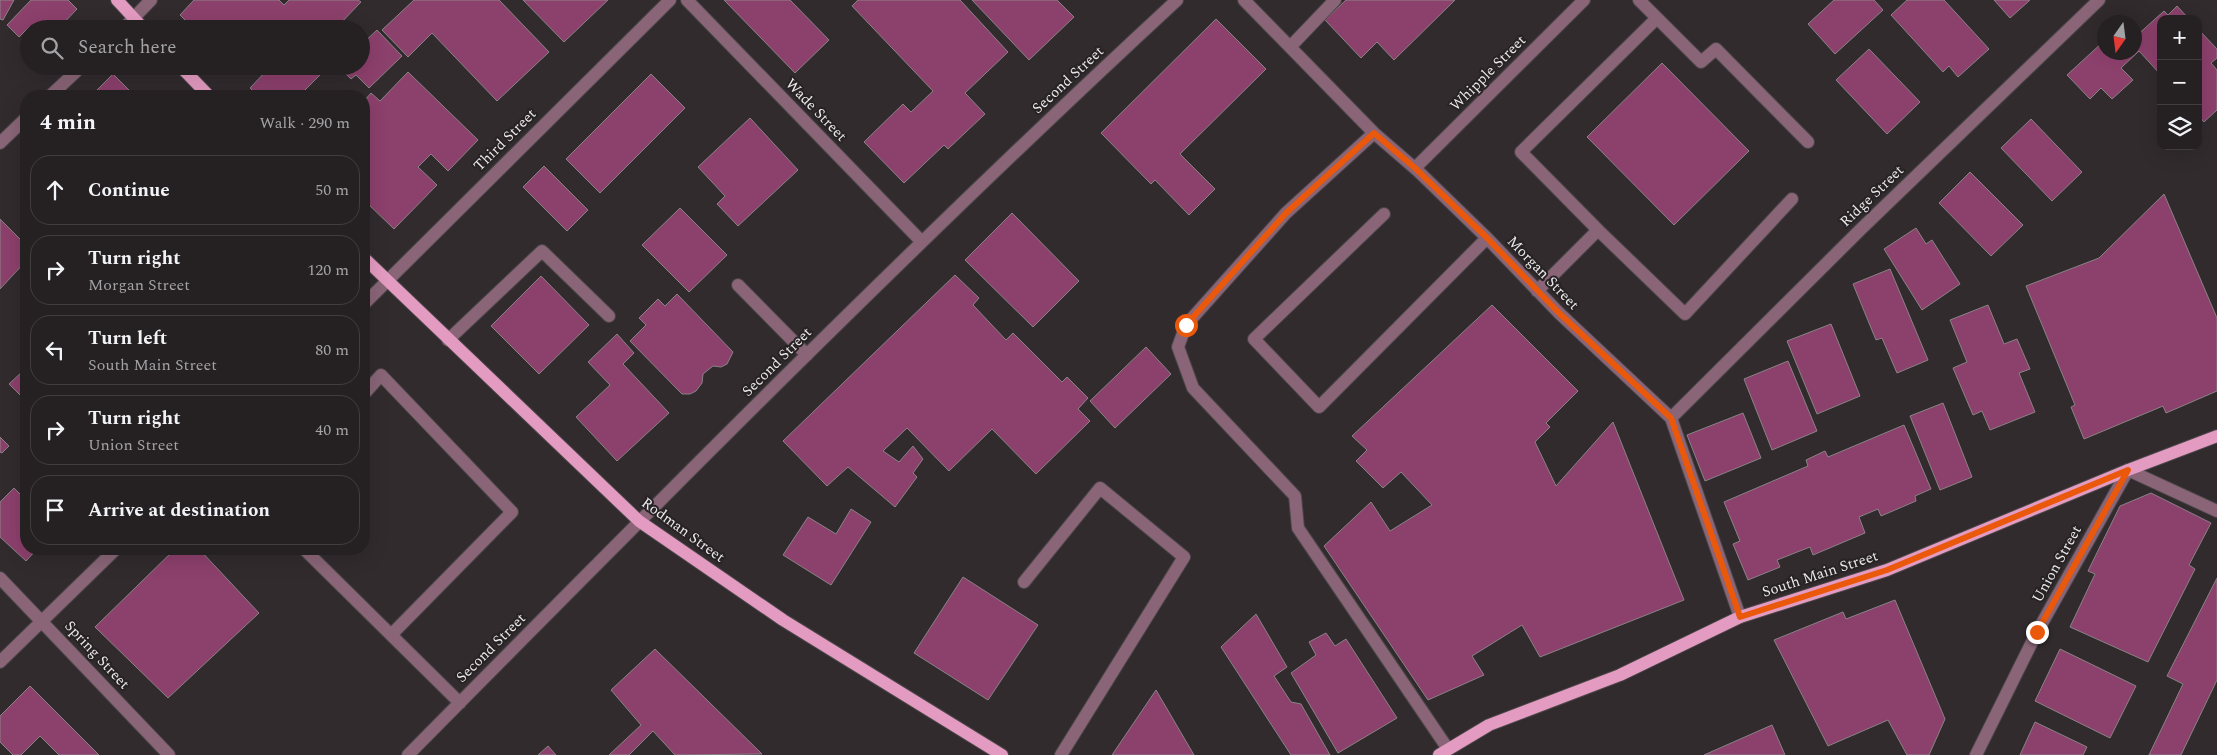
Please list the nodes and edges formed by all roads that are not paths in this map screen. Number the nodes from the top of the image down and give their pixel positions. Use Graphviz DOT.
graph roads {
  1 [pos="117,0"];
  2 [pos="151,0"];
  3 [pos="670,0"];
  4 [pos="687,0"];
  5 [pos="1177,0"];
  6 [pos="1244,0"];
  7 [pos="1336,0"];
  8 [pos="1584,0"];
  9 [pos="1639,0"];
  10 [pos="2098,0"];
  11 [pos="134,18"];
  12 [pos="1657,18"];
  13 [pos="1291,46"];
  14 [pos="72,75"];
  15 [pos="189,75"];
  16 [pos="56,90"];
  17 [pos="203,90"];
  18 [pos="20,124"];
  19 [pos="1374,133"];
  20 [pos="1808,142"];
  21 [pos="0,143"];
  22 [pos="1415,168"];
  23 [pos="1792,199"];
  24 [pos="1384,214"];
  25 [pos="1598,230"];
  26 [pos="1487,238"];
  27 [pos="922,242"];
  28 [pos="370,265"];
  29 [pos="386,282"];
  30 [pos="738,285"];
  31 [pos="1537,291"];
  32 [pos="370,298"];
  33 [pos="609,316"];
  34 [pos="448,340"];
  35 [pos="807,355"];
  36 [pos="370,388"];
  37 [pos="1671,418"];
  38 [pos="2217,436"];
  39 [pos="2128,470"];
  40 [pos="2217,511"];
  41 [pos="639,521"];
  42 [pos="110,555"];
  43 [pos="310,555"];
  44 [pos="0,578"];
  45 [pos="1024,582"];
  46 [pos="1740,617"];
  47 [pos="42,620"];
  48 [pos="391,635"];
  49 [pos="0,662"];
  50 [pos="460,703"];
  51 [pos="1443,752"];
  52 [pos="169,755"];
  53 [pos="408,755"];
  54 [pos="1002,755"];
  55 [pos="1061,755"];
  56 [pos="1976,755"];
  1 -- 11 [label="main road"];
  2 -- 11 [label="street"];
  3 -- 29 [label="street, Third Street"];
  4 -- 27 [label="street, Wade Street"];
  5 -- 27 [label="street, Second Street"];
  6 -- 13 [label="street, Morgan Street"];
  7 -- 13 [label="street"];
  8 -- 22 [label="street, Whipple Street"];
  9 -- 12 [label="street"];
  10 -- 37 [label="street, Ridge Street"];
  12 -- 20 [label="street"];
  12 -- 25 [label="street"];
  13 -- 19 [label="street, Morgan Street"];
  14 -- 16 [label="street"];
  15 -- 17 [label="main road"];
  18 -- 21 [label="street"];
  19 -- 22 [label="street, Morgan Street"];
  19 -- 51 [label="street"];
  22 -- 26 [label="street, Morgan Street"];
  23 -- 25 [label="street"];
  24 -- 26 [label="street"];
  25 -- 31 [label="street"];
  26 -- 31 [label="street, Morgan Street"];
  27 -- 35 [label="street, Second Street"];
  28 -- 29 [label="main road, Rodman Street"];
  29 -- 32 [label="street, Third Street"];
  29 -- 34 [label="main road, Rodman Street"];
  30 -- 35 [label="street"];
  31 -- 37 [label="street, Morgan Street"];
  33 -- 34 [label="street"];
  34 -- 41 [label="main road, Rodman Street"];
  35 -- 41 [label="street, Second Street"];
  36 -- 48 [label="street"];
  37 -- 46 [label="street, Morgan Street"];
  38 -- 39 [label="main road, South Main Street"];
  39 -- 40 [label="street"];
  39 -- 46 [label="main road, South Main Street"];
  39 -- 56 [label="street, Union Street"];
  41 -- 50 [label="street, Second Street"];
  41 -- 54 [label="main road, Rodman Street"];
  42 -- 47 [label="street"];
  43 -- 48 [label="street"];
  44 -- 47 [label="street, Spring Street"];
  45 -- 55 [label="street"];
  46 -- 51 [label="main road, South Main Street"];
  47 -- 49 [label="street"];
  47 -- 52 [label="street, Spring Street"];
  48 -- 50 [label="street"];
  50 -- 53 [label="street, Second Street"];
}
